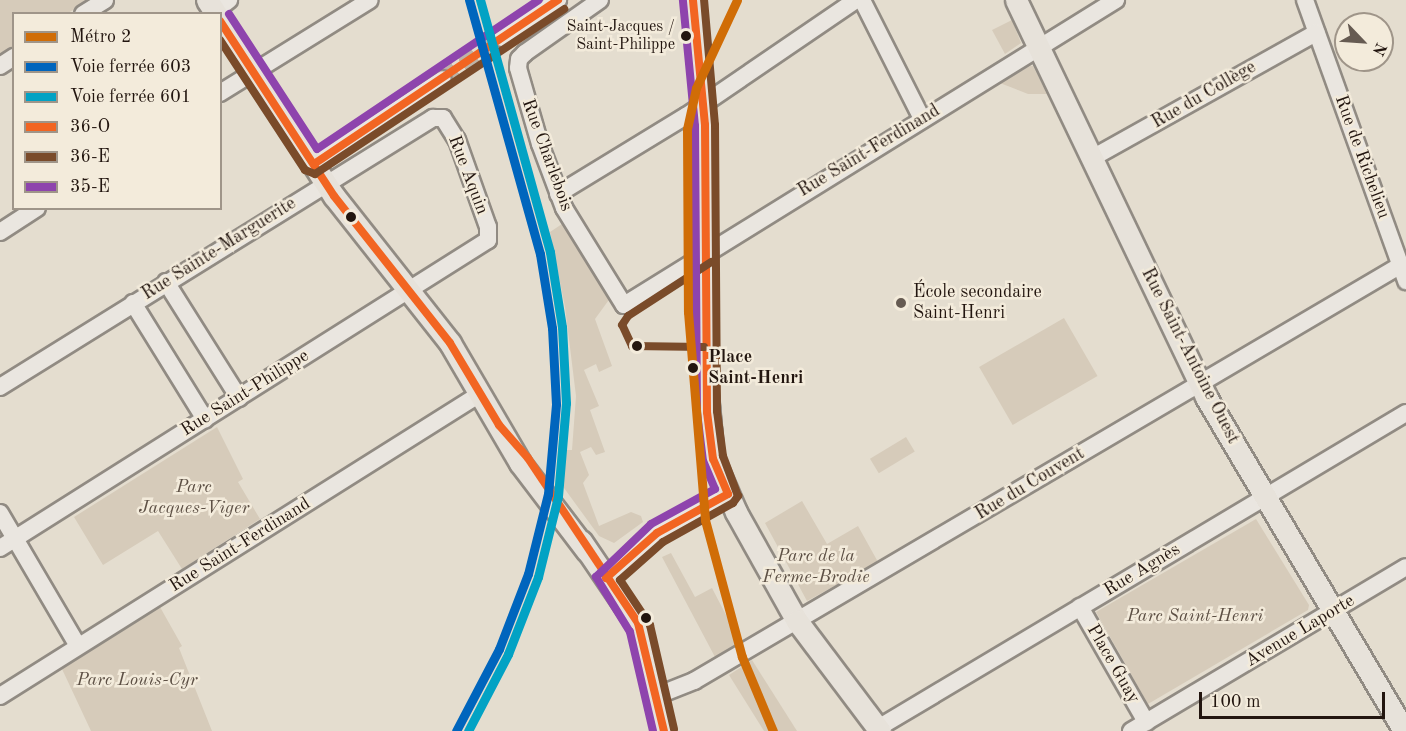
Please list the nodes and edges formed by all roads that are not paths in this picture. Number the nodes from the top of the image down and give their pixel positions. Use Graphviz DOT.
graph roads {
  1 [pos="105,0"];
  2 [pos="370,0"];
  3 [pos="558,0"];
  4 [pos="600,0"];
  5 [pos="693,0"];
  6 [pos="856,0"];
  7 [pos="862,0"];
  8 [pos="1016,0"];
  9 [pos="1116,0"];
  10 [pos="1305,0"];
  11 [pos="86,12"];
  12 [pos="222,16"];
  13 [pos="1316,33"];
  14 [pos="502,39"];
  15 [pos="1039,47"];
  16 [pos="254,72"];
  17 [pos="443,79"];
  18 [pos="222,92"];
  19 [pos="704,103"];
  20 [pos="440,116"];
  21 [pos="922,119"];
  22 [pos="1092,158"];
  23 [pos="314,164"];
  24 [pos="326,183"];
  25 [pos="558,194"];
  26 [pos="34,210"];
  27 [pos="0,232"];
  28 [pos="489,237"];
  29 [pos="705,253"];
  30 [pos="1403,273"];
  31 [pos="166,282"];
  32 [pos="408,292"];
  33 [pos="133,303"];
  34 [pos="624,305"];
  35 [pos="1201,384"];
  36 [pos="0,387"];
  37 [pos="480,394"];
  38 [pos="239,398"];
  39 [pos="1406,413"];
  40 [pos="205,419"];
  41 [pos="728,494"];
  42 [pos="1264,497"];
  43 [pos="0,513"];
  44 [pos="15,539"];
  45 [pos="0,548"];
  46 [pos="1406,567"];
  47 [pos="606,578"];
  48 [pos="1080,607"];
  49 [pos="1333,612"];
  50 [pos="797,621"];
  51 [pos="78,646"];
  52 [pos="0,696"];
  53 [pos="656,696"];
  54 [pos="1146,722"];
  55 [pos="1400,729"];
  56 [pos="879,730"];
  57 [pos="664,731"];
  58 [pos="1131,731"];
  1 -- 11 [label="street"];
  2 -- 16 [label="street"];
  3 -- 14 [label="street"];
  4 -- 25 [label="street, Rue Charlebois"];
  5 -- 19 [label="main road"];
  6 -- 19 [label="street"];
  7 -- 21 [label="street"];
  8 -- 15 [label="main road, Rue Saint-Antoine Ouest"];
  9 -- 15 [label="street, Rue Saint-Ferdinand"];
  10 -- 13 [label="street, Rue de Richelieu"];
  12 -- 16 [label="main road"];
  13 -- 22 [label="street, Rue du Collège"];
  13 -- 30 [label="street, Rue de Richelieu"];
  15 -- 21 [label="street, Rue Saint-Ferdinand"];
  15 -- 22 [label="main road, Rue Saint-Antoine Ouest"];
  16 -- 18 [label="street"];
  16 -- 23 [label="main road"];
  17 -- 23 [label="street"];
  19 -- 25 [label="street"];
  19 -- 29 [label="main road"];
  20 -- 24 [label="street, Rue Sainte-Marguerite"];
  20 -- 28 [label="street, Rue Aquin"];
  21 -- 29 [label="street, Rue Saint-Ferdinand"];
  22 -- 35 [label="main road, Rue Saint-Antoine Ouest"];
  23 -- 24 [label="main road"];
  24 -- 31 [label="street, Rue Sainte-Marguerite"];
  24 -- 32 [label="main road"];
  25 -- 34 [label="street, Rue Charlebois"];
  26 -- 27 [label="street"];
  28 -- 32 [label="street, Rue Saint-Philippe"];
  29 -- 34 [label="street, Rue Saint-Ferdinand"];
  29 -- 41 [label="main road"];
  30 -- 35 [label="street, Rue du Couvent"];
  31 -- 33 [label="street, Rue Sainte-Marguerite"];
  31 -- 38 [label="street"];
  32 -- 37 [label="main road"];
  32 -- 38 [label="street, Rue Saint-Philippe"];
  33 -- 36 [label="street, Rue Sainte-Marguerite"];
  33 -- 40 [label="street"];
  35 -- 42 [label="main road, Rue Saint-Antoine Ouest"];
  35 -- 50 [label="street, Rue du Couvent"];
  37 -- 47 [label="main road"];
  37 -- 51 [label="street, Rue Saint-Ferdinand"];
  38 -- 40 [label="street, Rue Saint-Philippe"];
  39 -- 42 [label="street, Rue Agnès"];
  40 -- 44 [label="street, Rue Saint-Philippe"];
  41 -- 47 [label="street"];
  41 -- 50 [label="main road"];
  42 -- 48 [label="street, Rue Agnès"];
  42 -- 49 [label="main road, Rue Saint-Antoine Ouest"];
  43 -- 44 [label="street"];
  44 -- 45 [label="street, Rue Saint-Philippe"];
  44 -- 51 [label="street"];
  46 -- 49 [label="street, Avenue Laporte"];
  47 -- 53 [label="main road"];
  48 -- 54 [label="street, Place Guay"];
  48 -- 56 [label="street, Rue Agnès"];
  49 -- 54 [label="street, Avenue Laporte"];
  49 -- 55 [label="main road, Rue Saint-Antoine Ouest"];
  50 -- 53 [label="street, Rue du Couvent"];
  50 -- 56 [label="main road"];
  51 -- 52 [label="street, Rue Saint-Ferdinand"];
  53 -- 57 [label="main road"];
  54 -- 58 [label="street, Avenue Laporte"];
}
